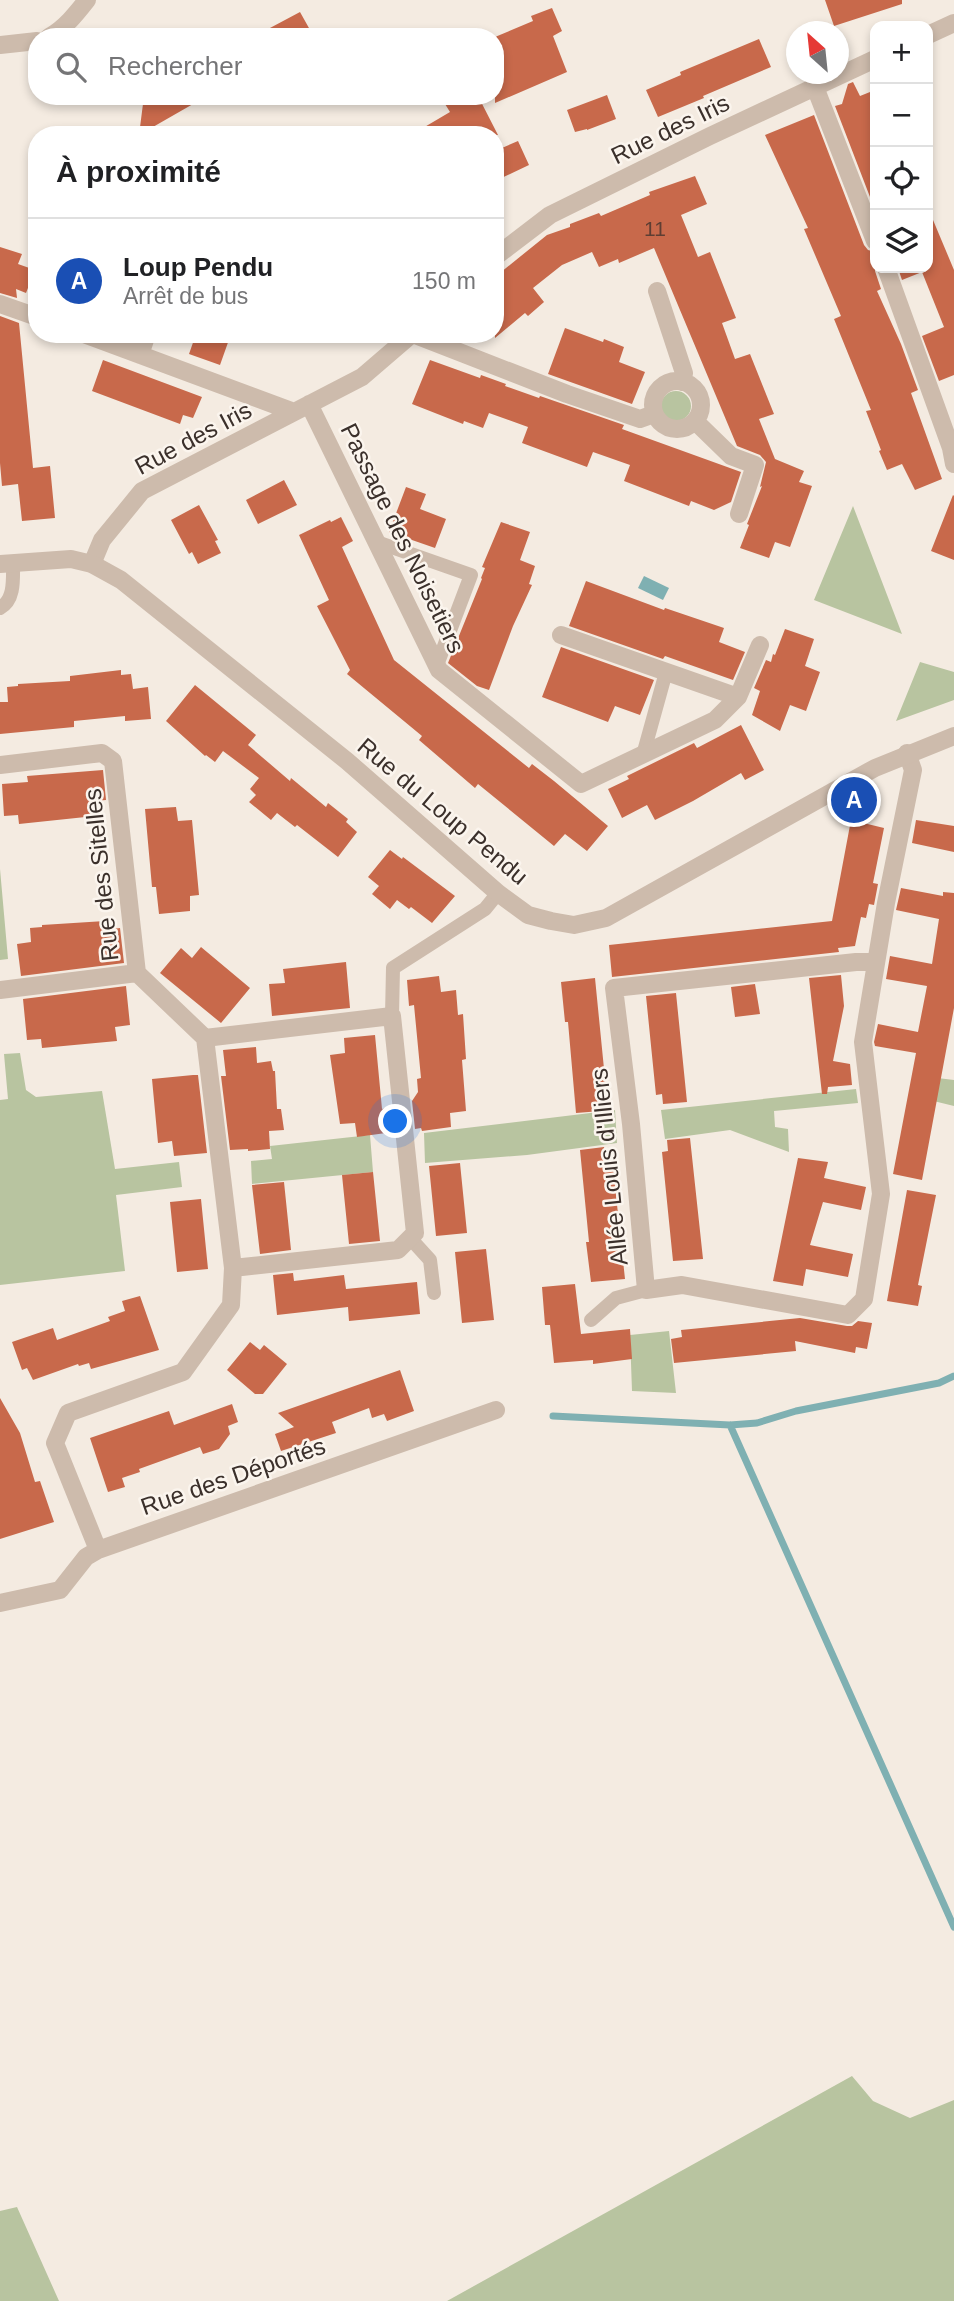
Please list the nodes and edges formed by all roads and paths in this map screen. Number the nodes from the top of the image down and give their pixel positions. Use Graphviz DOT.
graph roads {
  1 [pos="87,0"];
  2 [pos="954,23"];
  3 [pos="63,28"];
  4 [pos="933,33"];
  5 [pos="28,43"];
  6 [pos="0,45"];
  7 [pos="870,61"];
  8 [pos="815,87"];
  9 [pos="870,228"];
  10 [pos="504,250"];
  11 [pos="888,273"];
  12 [pos="657,291"];
  13 [pos="0,304"];
  14 [pos="28,314"];
  15 [pos="108,343"];
  16 [pos="145,343"];
  17 [pos="402,343"];
  18 [pos="435,343"];
  19 [pos="140,355"];
  20 [pos="682,382"];
  21 [pos="302,408"];
  22 [pos="654,414"];
  23 [pos="695,421"];
  24 [pos="954,464"];
  25 [pos="739,514"];
  26 [pos="377,542"];
  27 [pos="6,564"];
  28 [pos="92,564"];
  29 [pos="0,608"];
  30 [pos="561,635"];
  31 [pos="760,645"];
  32 [pos="437,665"];
  33 [pos="666,672"];
  34 [pos="738,697"];
  35 [pos="954,736"];
  36 [pos="907,753"];
  37 [pos="643,755"];
  38 [pos="0,765"];
  39 [pos="498,892"];
  40 [pos="875,962"];
  41 [pos="137,973"];
  42 [pos="0,990"];
  43 [pos="392,1016"];
  44 [pos="205,1038"];
  45 [pos="410,1238"];
  46 [pos="233,1268"];
  47 [pos="646,1290"];
  48 [pos="434,1293"];
  49 [pos="591,1321"];
  50 [pos="496,1410"];
  51 [pos="98,1550"];
  52 [pos="0,1603"];
  1 -- 3 [label="street"];
  2 -- 4 [label="street"];
  5 -- 6 [label="street"];
  7 -- 8 [label="street, Rue des Iris"];
  8 -- 9 [label="street"];
  8 -- 10 [label="street, Rue des Iris"];
  11 -- 24 [label="street"];
  12 -- 20 [label="street"];
  13 -- 14 [label="street"];
  15 -- 19 [label="street"];
  16 -- 19 [label="street"];
  17 -- 21 [label="street, Rue des Iris"];
  18 -- 22 [label="street"];
  19 -- 21 [label="street"];
  20 -- 22 [label="street"];
  20 -- 23 [label="street"];
  21 -- 26 [label="street, Passage des Noisetiers"];
  21 -- 28 [label="street, Rue des Iris"];
  22 -- 23 [label="street"];
  23 -- 25 [label="street"];
  26 -- 32 [label="street, Passage des Noisetiers"];
  26 -- 32 [label="lane"];
  27 -- 28 [label="street, Rue du Loup Pendu"];
  27 -- 29 [label="lane"];
  28 -- 39 [label="street, Rue du Loup Pendu"];
  30 -- 33 [label="street"];
  31 -- 34 [label="street, Passage des Noisetiers"];
  32 -- 37 [label="street, Passage des Noisetiers"];
  33 -- 34 [label="street"];
  33 -- 37 [label="lane"];
  34 -- 37 [label="street, Passage des Noisetiers"];
  35 -- 36 [label="street, Rue du Loup Pendu"];
  36 -- 39 [label="street, Rue du Loup Pendu"];
  36 -- 40 [label="street, Allée Louis d'Illiers"];
  38 -- 41 [label="street, Rue des Sitelles"];
  39 -- 43 [label="lane"];
  40 -- 47 [label="street, Allée Louis d'Illiers"];
  40 -- 47 [label="street, Allée Louis d'Illiers"];
  41 -- 42 [label="street"];
  41 -- 44 [label="street"];
  43 -- 44 [label="street"];
  43 -- 45 [label="street"];
  44 -- 46 [label="street"];
  45 -- 46 [label="street"];
  45 -- 48 [label="lane"];
  46 -- 51 [label="street"];
  47 -- 49 [label="lane"];
  50 -- 51 [label="street, Rue des Déportés"];
  51 -- 52 [label="street, Rue des Déportés"];
}
